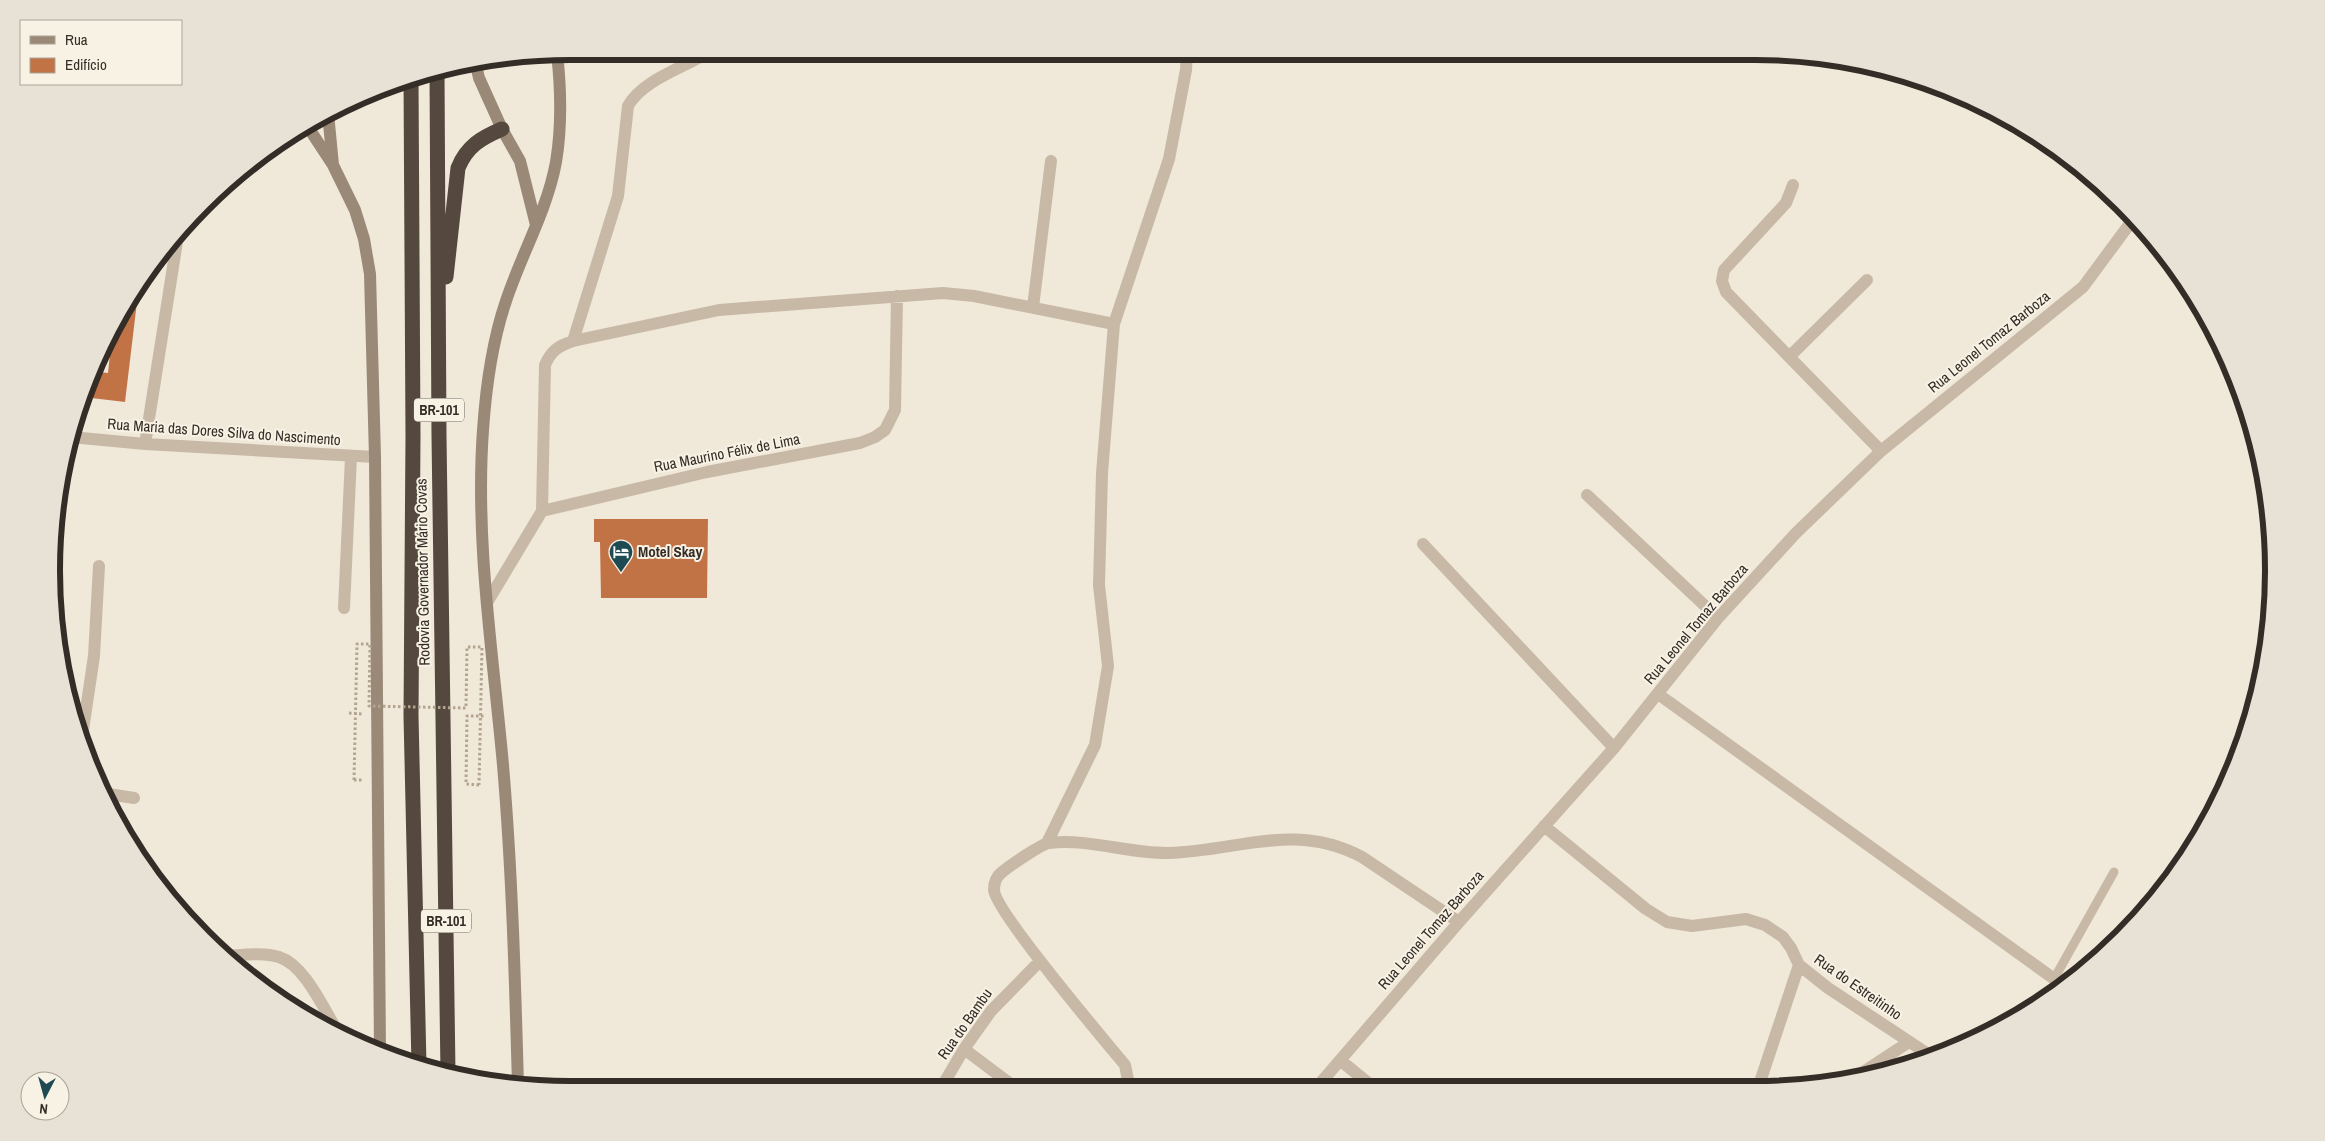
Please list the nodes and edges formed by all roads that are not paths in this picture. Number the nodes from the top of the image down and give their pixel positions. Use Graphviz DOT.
graph roads {
  1 [pos="558,60"];
  2 [pos="695,60"];
  3 [pos="1187,60"];
  4 [pos="477,69"];
  5 [pos="437,77"];
  6 [pos="411,85"];
  7 [pos="404,88"];
  8 [pos="412,101"];
  9 [pos="329,121"];
  10 [pos="502,129"];
  11 [pos="310,131"];
  12 [pos="1051,161"];
  13 [pos="332,165"];
  14 [pos="1792,185"];
  15 [pos="536,225"];
  16 [pos="2129,225"];
  17 [pos="176,247"];
  18 [pos="1867,280"];
  19 [pos="897,296"];
  20 [pos="1033,307"];
  21 [pos="1114,324"];
  22 [pos="573,341"];
  23 [pos="438,348"];
  24 [pos="1790,356"];
  25 [pos="77,438"];
  26 [pos="144,444"];
  27 [pos="1881,451"];
  28 [pos="351,457"];
  29 [pos="374,457"];
  30 [pos="1587,495"];
  31 [pos="542,511"];
  32 [pos="1423,544"];
  33 [pos="99,566"];
  34 [pos="488,601"];
  35 [pos="344,608"];
  36 [pos="1718,618"];
  37 [pos="1658,694"];
  38 [pos="84,725"];
  39 [pos="1614,748"];
  40 [pos="112,795"];
  41 [pos="134,798"];
  42 [pos="1544,826"];
  43 [pos="1047,843"];
  44 [pos="2114,872"];
  45 [pos="1459,922"];
  46 [pos="236,956"];
  47 [pos="1040,961"];
  48 [pos="1798,964"];
  49 [pos="2060,979"];
  50 [pos="2058,981"];
  51 [pos="331,1021"];
  52 [pos="1909,1042"];
  53 [pos="380,1044"];
  54 [pos="964,1049"];
  55 [pos="1925,1052"];
  56 [pos="419,1058"];
  57 [pos="1340,1060"];
  58 [pos="448,1066"];
  59 [pos="1869,1068"];
  60 [pos="518,1078"];
  61 [pos="945,1081"];
  62 [pos="1007,1081"];
  63 [pos="1128,1081"];
  64 [pos="1322,1081"];
  65 [pos="1366,1081"];
  66 [pos="1761,1081"];
  1 -- 15 [label="main road"];
  2 -- 22 [label="street"];
  3 -- 21 [label="street"];
  4 -- 10 [label="main road"];
  5 -- 23 [label="highway, Rodovia Governador Mário Covas / BR-101"];
  6 -- 8 [label="highway, Rodovia Governador Mário Covas / BR-101"];
  7 -- 8 [label="highway"];
  8 -- 56 [label="highway, Rodovia Governador Mário Covas / BR-101"];
  9 -- 13 [label="main road"];
  10 -- 15 [label="main road"];
  10 -- 23 [label="highway"];
  11 -- 13 [label="main road"];
  12 -- 20 [label="street"];
  13 -- 29 [label="main road"];
  14 -- 24 [label="street"];
  15 -- 34 [label="main road"];
  16 -- 27 [label="street, Rua Leonel Tomaz Barboza"];
  17 -- 26 [label="street"];
  18 -- 24 [label="street"];
  19 -- 20 [label="street"];
  19 -- 22 [label="street"];
  19 -- 31 [label="street, Rua Maurino Félix de Lima"];
  20 -- 21 [label="street"];
  21 -- 43 [label="street"];
  22 -- 31 [label="street"];
  23 -- 58 [label="highway, Rodovia Governador Mário Covas / BR-101"];
  24 -- 27 [label="street"];
  25 -- 26 [label="street, Rua Maria das Dores Silva do Nascimento"];
  26 -- 28 [label="street, Rua Maria das Dores Silva do Nascimento"];
  27 -- 36 [label="street, Rua Leonel Tomaz Barboza"];
  28 -- 29 [label="street, Rua Maria das Dores Silva do Nascimento"];
  28 -- 35 [label="street"];
  29 -- 53 [label="main road"];
  30 -- 36 [label="street"];
  31 -- 34 [label="street"];
  32 -- 39 [label="street"];
  33 -- 38 [label="street"];
  34 -- 60 [label="main road"];
  36 -- 37 [label="street, Rua Leonel Tomaz Barboza"];
  37 -- 39 [label="street, Rua Leonel Tomaz Barboza"];
  37 -- 50 [label="street"];
  39 -- 42 [label="street, Rua Leonel Tomaz Barboza"];
  40 -- 41 [label="street"];
  42 -- 45 [label="street, Rua Leonel Tomaz Barboza"];
  42 -- 48 [label="street, Rua do Estreitinho"];
  43 -- 45 [label="street"];
  43 -- 47 [label="street"];
  44 -- 49 [label="lane"];
  45 -- 57 [label="street, Rua Leonel Tomaz Barboza"];
  46 -- 51 [label="street"];
  47 -- 54 [label="street, Rua do Bambu"];
  47 -- 63 [label="street"];
  48 -- 52 [label="street, Rua do Estreitinho"];
  48 -- 66 [label="street"];
  52 -- 55 [label="street, Rua do Estreitinho"];
  52 -- 59 [label="street"];
  54 -- 61 [label="street, Rua do Bambu"];
  54 -- 62 [label="street"];
  57 -- 64 [label="street, Rua Leonel Tomaz Barboza"];
  57 -- 65 [label="street"];
}
